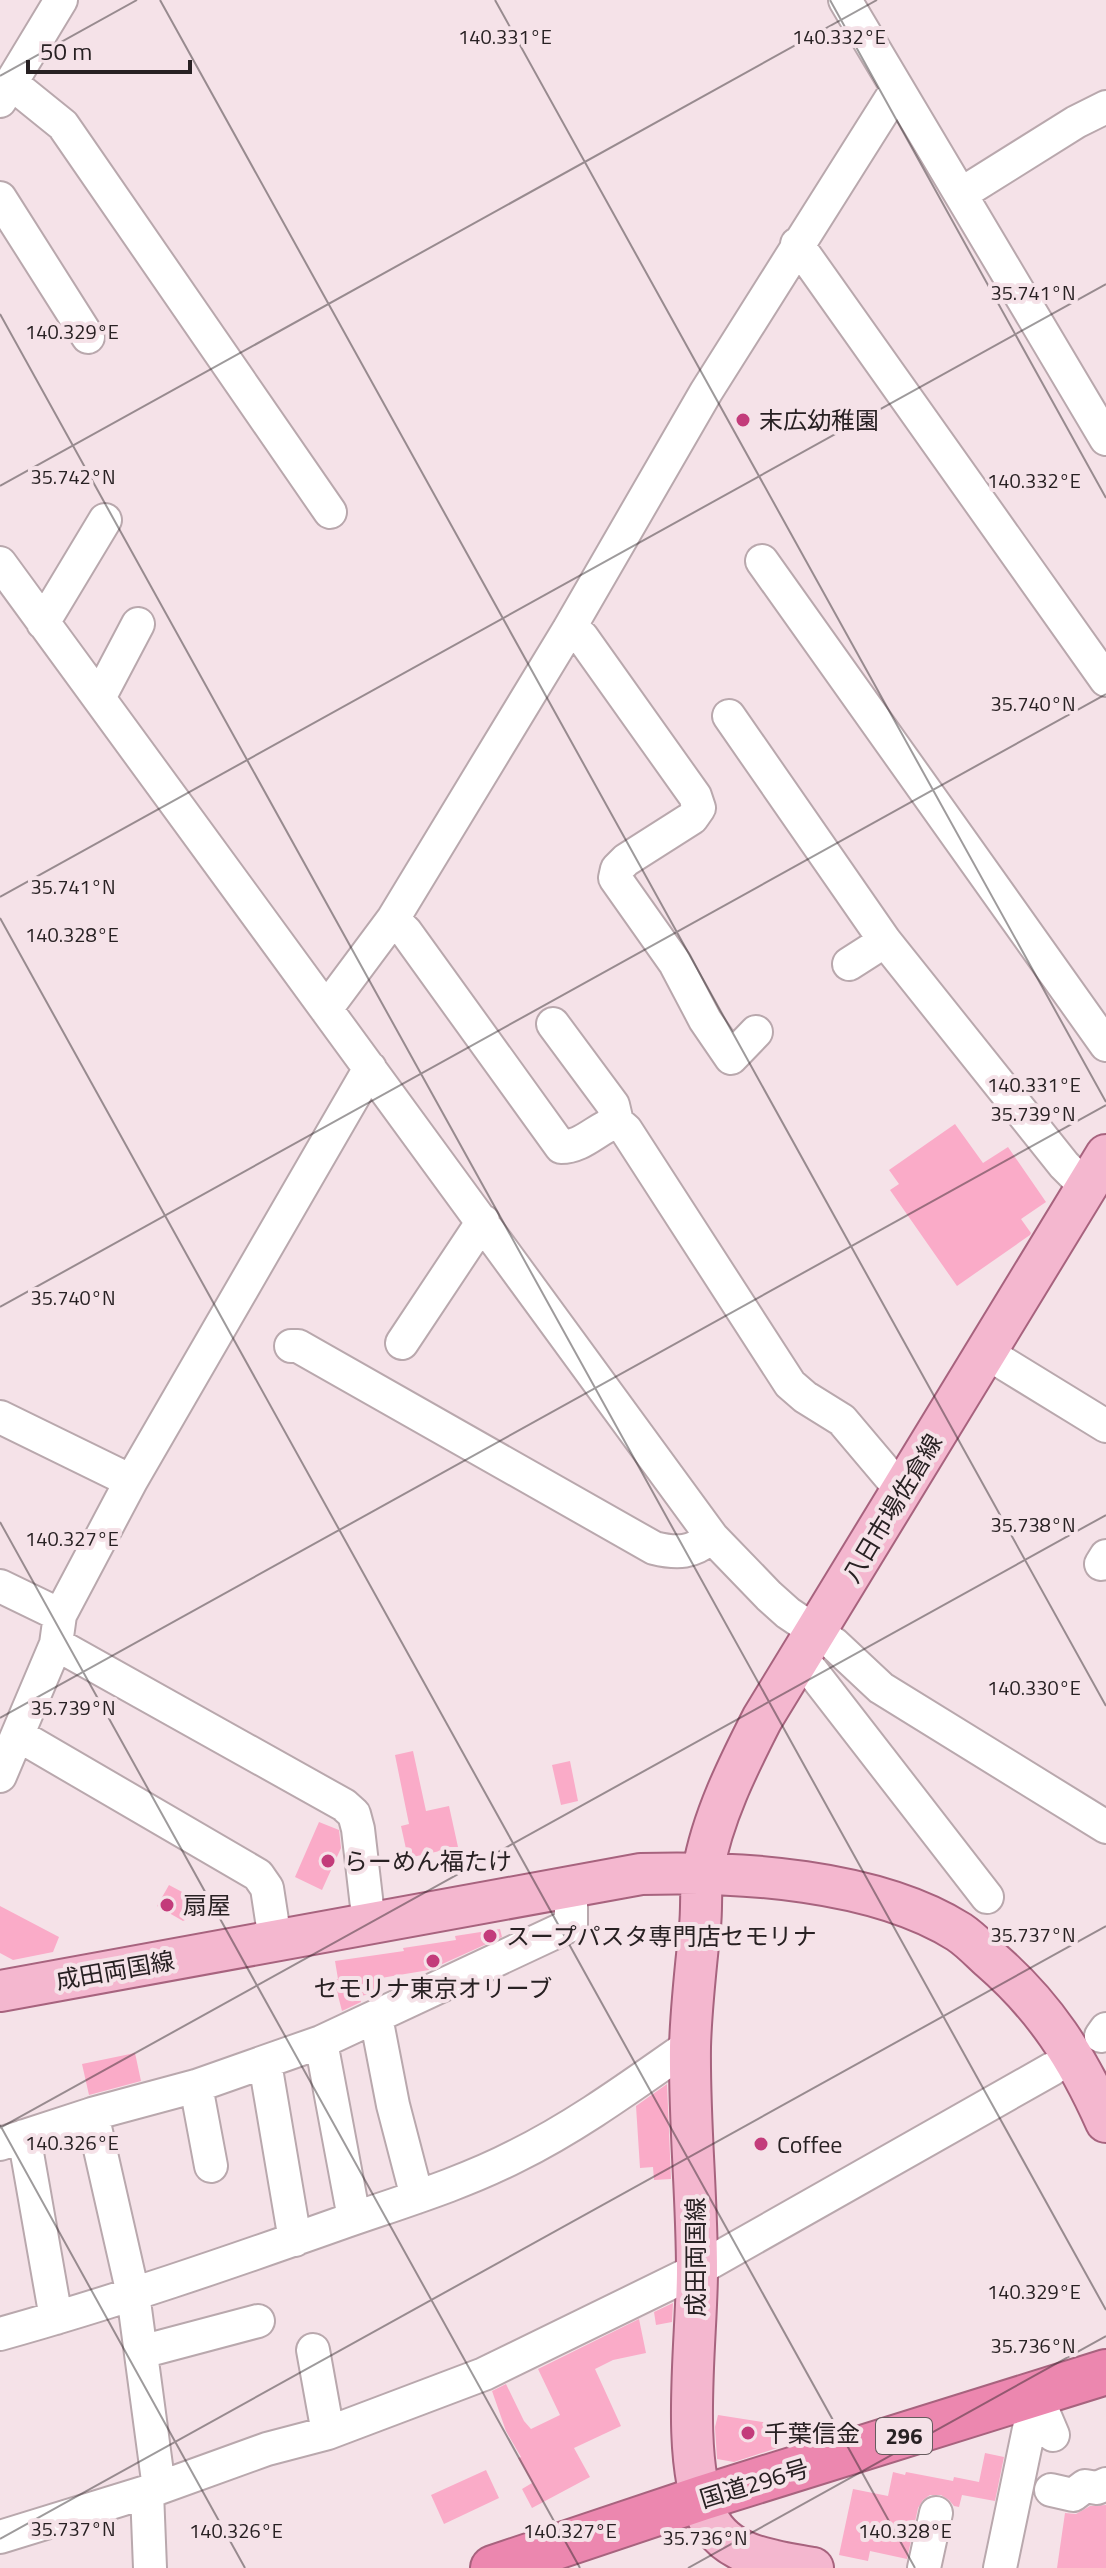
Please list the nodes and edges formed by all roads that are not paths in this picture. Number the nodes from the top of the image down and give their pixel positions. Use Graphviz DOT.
graph roads {
  1 [pos="61,0"];
  2 [pos="845,0"];
  3 [pos="897,89"];
  4 [pos="6,92"];
  5 [pos="1106,107"];
  6 [pos="961,194"];
  7 [pos="0,198"];
  8 [pos="797,244"];
  9 [pos="88,337"];
  10 [pos="1106,439"];
  11 [pos="330,512"];
  12 [pos="105,520"];
  13 [pos="762,561"];
  14 [pos="0,563"];
  15 [pos="43,623"];
  16 [pos="138,624"];
  17 [pos="569,629"];
  18 [pos="1106,680"];
  19 [pos="99,698"];
  20 [pos="729,716"];
  21 [pos="393,919"];
  22 [pos="885,941"];
  23 [pos="849,964"];
  24 [pos="326,1009"];
  25 [pos="553,1024"];
  26 [pos="756,1032"];
  27 [pos="1106,1045"];
  28 [pos="370,1068"];
  29 [pos="617,1122"];
  30 [pos="1096,1171"];
  31 [pos="483,1221"];
  32 [pos="402,1343"];
  33 [pos="291,1346"];
  34 [pos="987,1353"];
  35 [pos="0,1417"];
  36 [pos="1106,1426"];
  37 [pos="131,1481"];
  38 [pos="902,1491"];
  39 [pos="712,1537"];
  40 [pos="0,1586"];
  41 [pos="58,1630"];
  42 [pos="817,1630"];
  43 [pos="811,1670"];
  44 [pos="18,1735"];
  45 [pos="0,1776"];
  46 [pos="1106,1827"];
  47 [pos="703,1872"];
  48 [pos="571,1885"];
  49 [pos="987,1897"];
  50 [pos="369,1924"];
  51 [pos="275,1940"];
  52 [pos="0,1991"];
  53 [pos="376,2017"];
  54 [pos="321,2042"];
  55 [pos="690,2045"];
  56 [pos="265,2063"];
  57 [pos="1052,2069"];
  58 [pos="196,2086"];
  59 [pos="92,2114"];
  60 [pos="1106,2122"];
  61 [pos="12,2140"];
  62 [pos="211,2166"];
  63 [pos="417,2197"];
  64 [pos="354,2218"];
  65 [pos="295,2240"];
  66 [pos="697,2270"];
  67 [pos="133,2294"];
  68 [pos="56,2318"];
  69 [pos="258,2321"];
  70 [pos="0,2334"];
  71 [pos="313,2350"];
  72 [pos="141,2352"];
  73 [pos="1106,2372"];
  74 [pos="1036,2395"];
  75 [pos="328,2433"];
  76 [pos="1053,2435"];
  77 [pos="1106,2484"];
  78 [pos="153,2490"];
  79 [pos="1051,2490"];
  80 [pos="702,2498"];
  81 [pos="936,2513"];
  82 [pos="0,2537"];
  83 [pos="150,2568"];
  84 [pos="493,2568"];
  85 [pos="813,2568"];
  86 [pos="924,2568"];
  87 [pos="1000,2568"];
  1 -- 4 [label="street"];
  2 -- 3 [label="street"];
  3 -- 6 [label="street"];
  3 -- 8 [label="street"];
  4 -- 11 [label="street"];
  5 -- 6 [label="street"];
  6 -- 10 [label="street"];
  7 -- 9 [label="street"];
  8 -- 17 [label="street"];
  8 -- 18 [label="street"];
  12 -- 15 [label="street"];
  13 -- 27 [label="street"];
  14 -- 15 [label="street"];
  15 -- 19 [label="street"];
  16 -- 19 [label="street"];
  17 -- 21 [label="street"];
  17 -- 26 [label="street"];
  19 -- 24 [label="street"];
  20 -- 22 [label="street"];
  21 -- 24 [label="street"];
  21 -- 29 [label="street"];
  22 -- 23 [label="street"];
  22 -- 30 [label="street"];
  24 -- 28 [label="street"];
  25 -- 29 [label="street"];
  28 -- 31 [label="street"];
  28 -- 37 [label="street"];
  29 -- 38 [label="street"];
  30 -- 34 [label="main road, 八日市場佐倉線"];
  31 -- 32 [label="street"];
  31 -- 39 [label="street"];
  33 -- 39 [label="street"];
  34 -- 36 [label="street"];
  34 -- 38 [label="main road, 八日市場佐倉線"];
  35 -- 37 [label="street"];
  37 -- 41 [label="street"];
  38 -- 42 [label="main road, 八日市場佐倉線"];
  39 -- 42 [label="street"];
  40 -- 41 [label="street"];
  41 -- 44 [label="street"];
  41 -- 50 [label="street"];
  42 -- 46 [label="street"];
  42 -- 47 [label="main road, 八日市場佐倉線"];
  43 -- 49 [label="street"];
  44 -- 45 [label="street"];
  44 -- 51 [label="street"];
  47 -- 48 [label="main road, 成田両国線"];
  47 -- 55 [label="main road, 成田両国線"];
  47 -- 60 [label="main road, 成田両国線"];
  48 -- 50 [label="main road, 成田両国線"];
  48 -- 53 [label="street"];
  50 -- 51 [label="main road, 成田両国線"];
  51 -- 52 [label="main road, 成田両国線"];
  53 -- 54 [label="street"];
  53 -- 63 [label="street"];
  54 -- 56 [label="street"];
  54 -- 64 [label="street"];
  55 -- 63 [label="street"];
  55 -- 66 [label="main road, 成田両国線"];
  56 -- 58 [label="street"];
  56 -- 65 [label="street"];
  57 -- 66 [label="street"];
  58 -- 59 [label="street"];
  58 -- 62 [label="street"];
  59 -- 61 [label="street"];
  59 -- 67 [label="street"];
  61 -- 68 [label="street"];
  63 -- 64 [label="street"];
  64 -- 65 [label="street"];
  65 -- 67 [label="street"];
  66 -- 75 [label="street"];
  66 -- 80 [label="main road, 成田両国線"];
  67 -- 68 [label="street"];
  67 -- 72 [label="street"];
  68 -- 70 [label="street"];
  69 -- 72 [label="street"];
  71 -- 75 [label="street"];
  72 -- 78 [label="street"];
  73 -- 74 [label="highway, 国道296号 / 296"];
  74 -- 76 [label="street"];
  74 -- 80 [label="highway, 国道296号 / 296"];
  74 -- 87 [label="street"];
  75 -- 78 [label="street"];
  77 -- 79 [label="street"];
  78 -- 82 [label="street"];
  78 -- 83 [label="street"];
  80 -- 84 [label="highway, 国道296号 / 296"];
  80 -- 85 [label="main road, 成田両国線"];
  81 -- 86 [label="street"];
}
